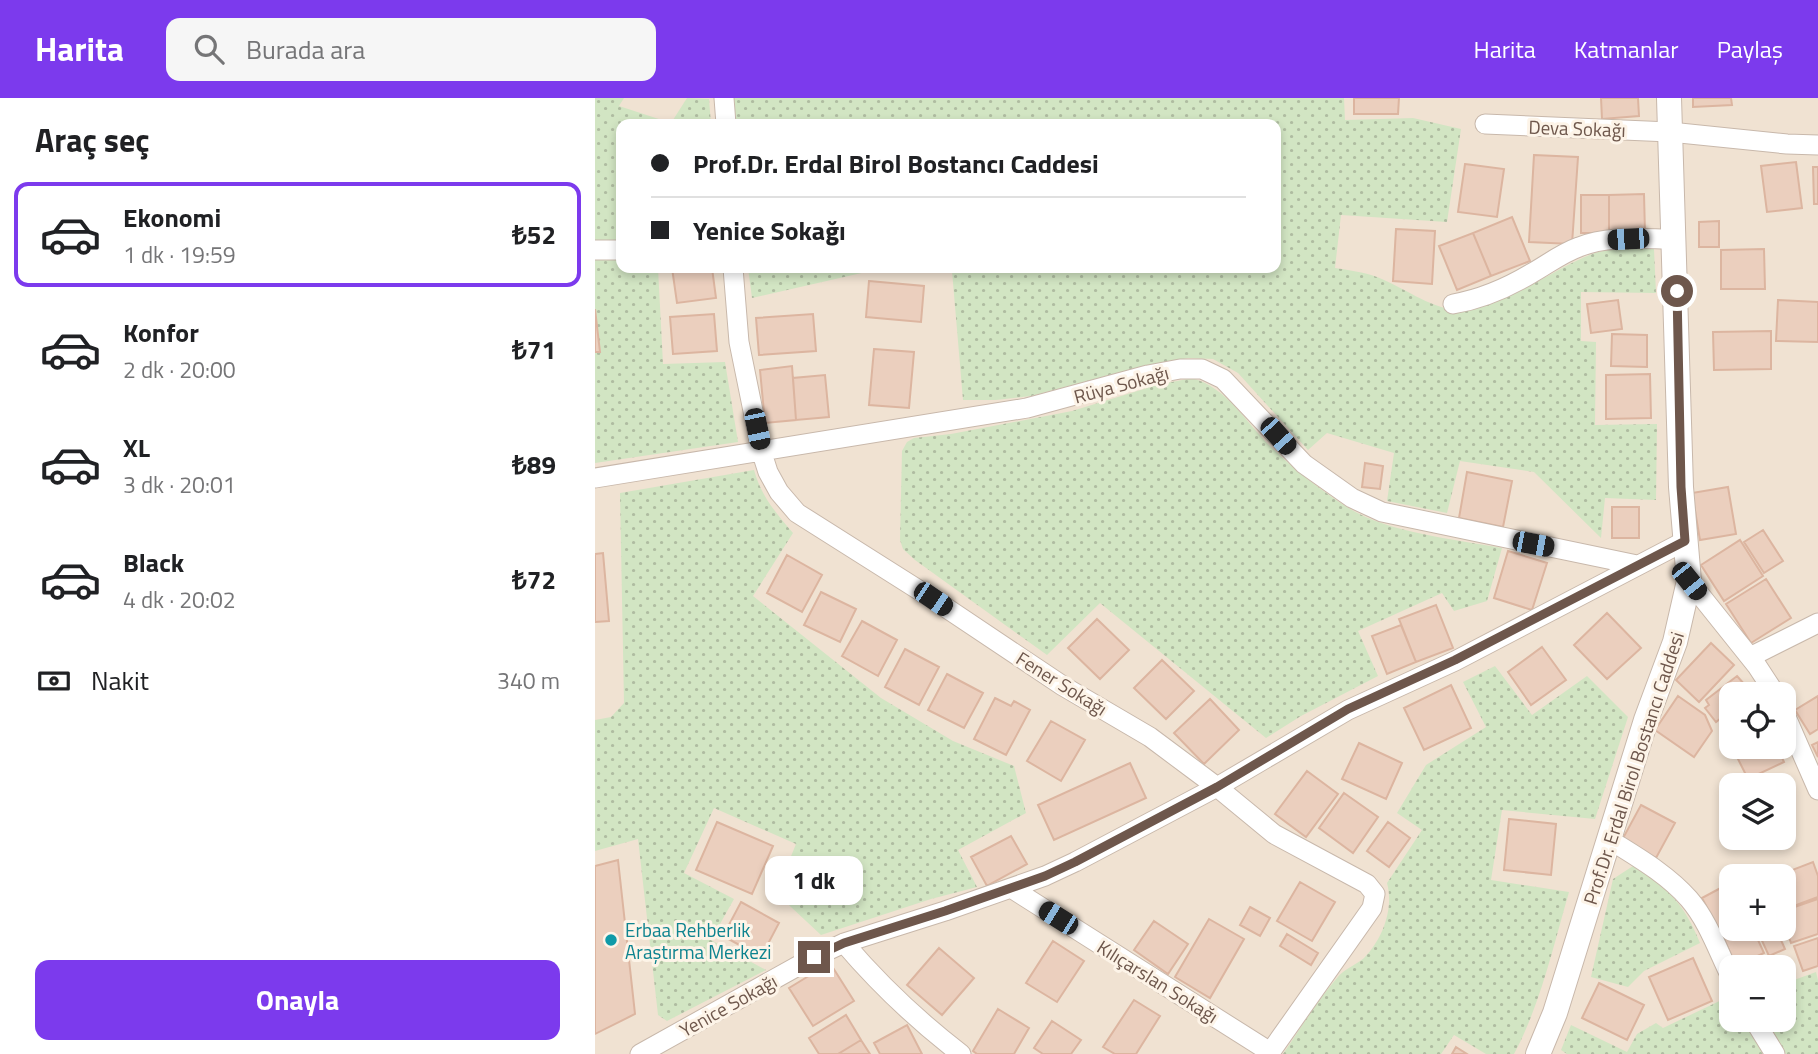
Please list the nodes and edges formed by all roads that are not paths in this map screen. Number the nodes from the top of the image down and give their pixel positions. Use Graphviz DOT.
graph roads {
  1 [pos="724,98"];
  2 [pos="1669,98"];
  3 [pos="726,119"];
  4 [pos="1485,124"];
  5 [pos="1670,132"];
  6 [pos="1818,145"];
  7 [pos="1675,239"];
  8 [pos="595,250"];
  9 [pos="616,250"];
  10 [pos="733,273"];
  11 [pos="1453,304"];
  12 [pos="761,450"];
  13 [pos="595,478"];
  14 [pos="1685,541"];
  15 [pos="1637,565"];
  16 [pos="1689,581"];
  17 [pos="1818,623"];
  18 [pos="1750,657"];
  19 [pos="1767,682"];
  20 [pos="1796,740"];
  21 [pos="1217,787"];
  22 [pos="1818,790"];
  23 [pos="1610,840"];
  24 [pos="1011,888"];
  25 [pos="844,943"];
  26 [pos="1721,955"];
  27 [pos="1762,1032"];
  28 [pos="1269,1053"];
  29 [pos="640,1054"];
  30 [pos="961,1054"];
  31 [pos="1538,1054"];
  32 [pos="1775,1054"];
  1 -- 3 [label="street"];
  2 -- 5 [label="street, Prof.Dr. Erdal Birol Bostancı Caddesi"];
  4 -- 5 [label="street, Deva Sokağı"];
  5 -- 6 [label="street, Deva Sokağı"];
  5 -- 7 [label="street, Prof.Dr. Erdal Birol Bostancı Caddesi"];
  7 -- 11 [label="street"];
  7 -- 14 [label="street, Prof.Dr. Erdal Birol Bostancı Caddesi"];
  8 -- 9 [label="street"];
  10 -- 12 [label="street, Fener Sokağı"];
  12 -- 13 [label="street, Rüya Sokağı"];
  12 -- 15 [label="street, Rüya Sokağı"];
  12 -- 21 [label="street, Fener Sokağı"];
  14 -- 15 [label="street, Yenice Sokağı"];
  14 -- 16 [label="street, Prof.Dr. Erdal Birol Bostancı Caddesi"];
  15 -- 21 [label="street, Yenice Sokağı"];
  16 -- 18 [label="street"];
  16 -- 23 [label="street, Prof.Dr. Erdal Birol Bostancı Caddesi"];
  17 -- 18 [label="street"];
  18 -- 19 [label="street"];
  20 -- 22 [label="street"];
  21 -- 24 [label="street, Yenice Sokağı"];
  21 -- 28 [label="street, Fener Sokağı"];
  23 -- 26 [label="street"];
  23 -- 31 [label="street, Prof.Dr. Erdal Birol Bostancı Caddesi"];
  24 -- 25 [label="street, Yenice Sokağı"];
  24 -- 28 [label="street, Kılıçarslan Sokağı"];
  25 -- 29 [label="street, Yenice Sokağı"];
  25 -- 30 [label="street"];
  27 -- 32 [label="street"];
}
